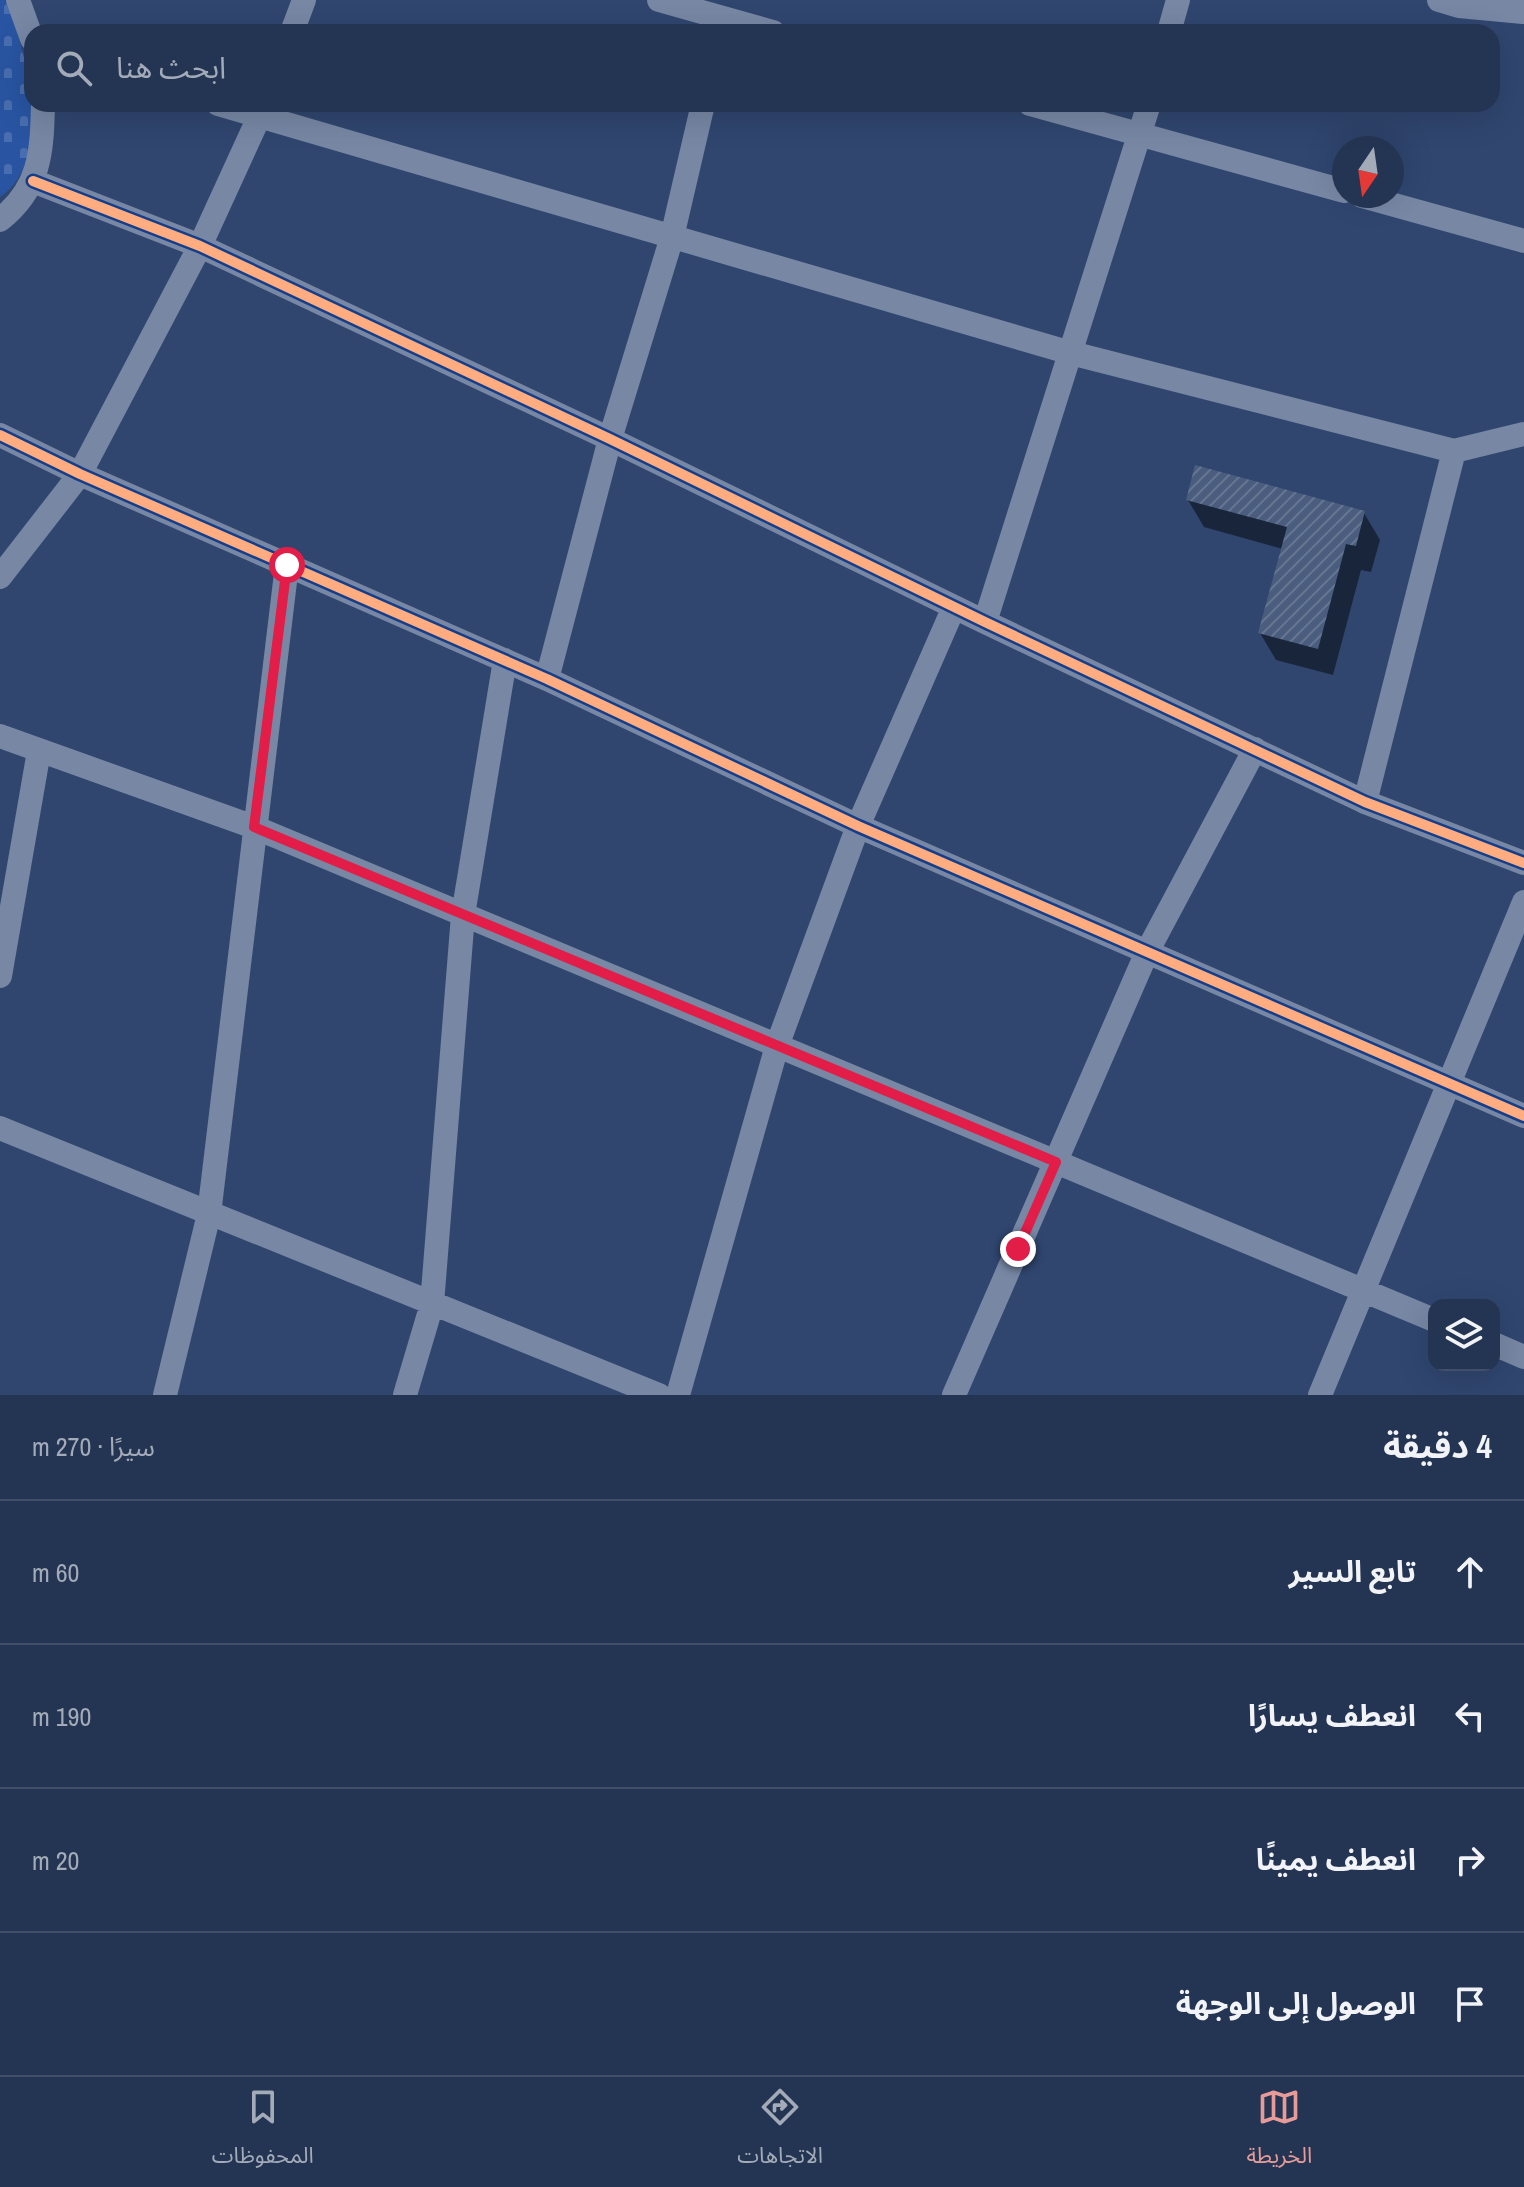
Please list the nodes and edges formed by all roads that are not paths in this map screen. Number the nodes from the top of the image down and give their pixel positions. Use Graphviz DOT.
graph roads {
  1 [pos="18,0"];
  2 [pos="304,0"];
  3 [pos="659,0"];
  4 [pos="1178,0"];
  5 [pos="1439,0"];
  6 [pos="1522,0"];
  7 [pos="1524,14"];
  8 [pos="724,17"];
  9 [pos="27,24"];
  10 [pos="295,24"];
  11 [pos="747,24"];
  12 [pos="1171,24"];
  13 [pos="43,112"];
  14 [pos="262,112"];
  15 [pos="273,112"];
  16 [pos="701,112"];
  17 [pos="1058,112"];
  18 [pos="1147,112"];
  19 [pos="1140,135"];
  20 [pos="33,181"];
  21 [pos="1332,188"];
  22 [pos="1404,208"];
  23 [pos="0,220"];
  24 [pos="672,237"];
  25 [pos="1524,241"];
  26 [pos="200,246"];
  27 [pos="1071,353"];
  28 [pos="1524,434"];
  29 [pos="0,435"];
  30 [pos="610,439"];
  31 [pos="1454,451"];
  32 [pos="80,474"];
  33 [pos="287,565"];
  34 [pos="0,577"];
  35 [pos="954,607"];
  36 [pos="985,622"];
  37 [pos="505,660"];
  38 [pos="547,679"];
  39 [pos="0,736"];
  40 [pos="1255,749"];
  41 [pos="39,751"];
  42 [pos="1365,802"];
  43 [pos="858,826"];
  44 [pos="254,827"];
  45 [pos="1524,863"];
  46 [pos="1524,902"];
  47 [pos="463,915"];
  48 [pos="1147,952"];
  49 [pos="0,976"];
  50 [pos="777,1046"];
  51 [pos="1449,1083"];
  52 [pos="1524,1116"];
  53 [pos="0,1128"];
  54 [pos="1056,1162"];
  55 [pos="209,1214"];
  56 [pos="1363,1290"];
  57 [pos="432,1304"];
  58 [pos="1428,1317"];
  59 [pos="1500,1347"];
  60 [pos="1524,1357"];
  61 [pos="165,1395"];
  62 [pos="405,1395"];
  63 [pos="659,1395"];
  64 [pos="678,1395"];
  65 [pos="954,1395"];
  66 [pos="1320,1395"];
  1 -- 9 [label="street"];
  2 -- 10 [label="street"];
  3 -- 8 [label="street"];
  4 -- 12 [label="street"];
  5 -- 7 [label="street"];
  6 -- 7 [label="street"];
  8 -- 11 [label="street"];
  13 -- 20 [label="street"];
  14 -- 26 [label="street"];
  15 -- 24 [label="street"];
  16 -- 24 [label="street"];
  17 -- 19 [label="street"];
  18 -- 19 [label="street"];
  19 -- 21 [label="street"];
  19 -- 27 [label="street"];
  20 -- 23 [label="street"];
  20 -- 26 [label="street"];
  22 -- 25 [label="street"];
  24 -- 27 [label="street"];
  24 -- 30 [label="street"];
  26 -- 30 [label="street"];
  26 -- 32 [label="street"];
  27 -- 31 [label="street"];
  27 -- 36 [label="street"];
  28 -- 31 [label="street"];
  29 -- 32 [label="street"];
  30 -- 35 [label="street"];
  30 -- 38 [label="street"];
  31 -- 42 [label="street"];
  32 -- 33 [label="street"];
  32 -- 34 [label="street"];
  33 -- 37 [label="street"];
  33 -- 44 [label="street"];
  35 -- 36 [label="street"];
  35 -- 43 [label="street"];
  36 -- 40 [label="street"];
  37 -- 38 [label="street"];
  37 -- 47 [label="street"];
  38 -- 43 [label="street"];
  39 -- 41 [label="street"];
  40 -- 42 [label="street"];
  40 -- 48 [label="street"];
  41 -- 44 [label="street"];
  41 -- 49 [label="street"];
  42 -- 45 [label="street"];
  43 -- 48 [label="street"];
  43 -- 50 [label="street"];
  44 -- 47 [label="street"];
  44 -- 55 [label="street"];
  46 -- 51 [label="street"];
  47 -- 50 [label="street"];
  47 -- 57 [label="street"];
  48 -- 51 [label="street"];
  48 -- 54 [label="street"];
  50 -- 54 [label="street"];
  50 -- 64 [label="street"];
  51 -- 52 [label="street"];
  51 -- 56 [label="street"];
  53 -- 55 [label="street"];
  54 -- 56 [label="street"];
  54 -- 65 [label="street"];
  55 -- 57 [label="street"];
  55 -- 61 [label="street"];
  56 -- 58 [label="street"];
  56 -- 66 [label="street"];
  57 -- 62 [label="street"];
  57 -- 63 [label="street"];
  59 -- 60 [label="street"];
}
